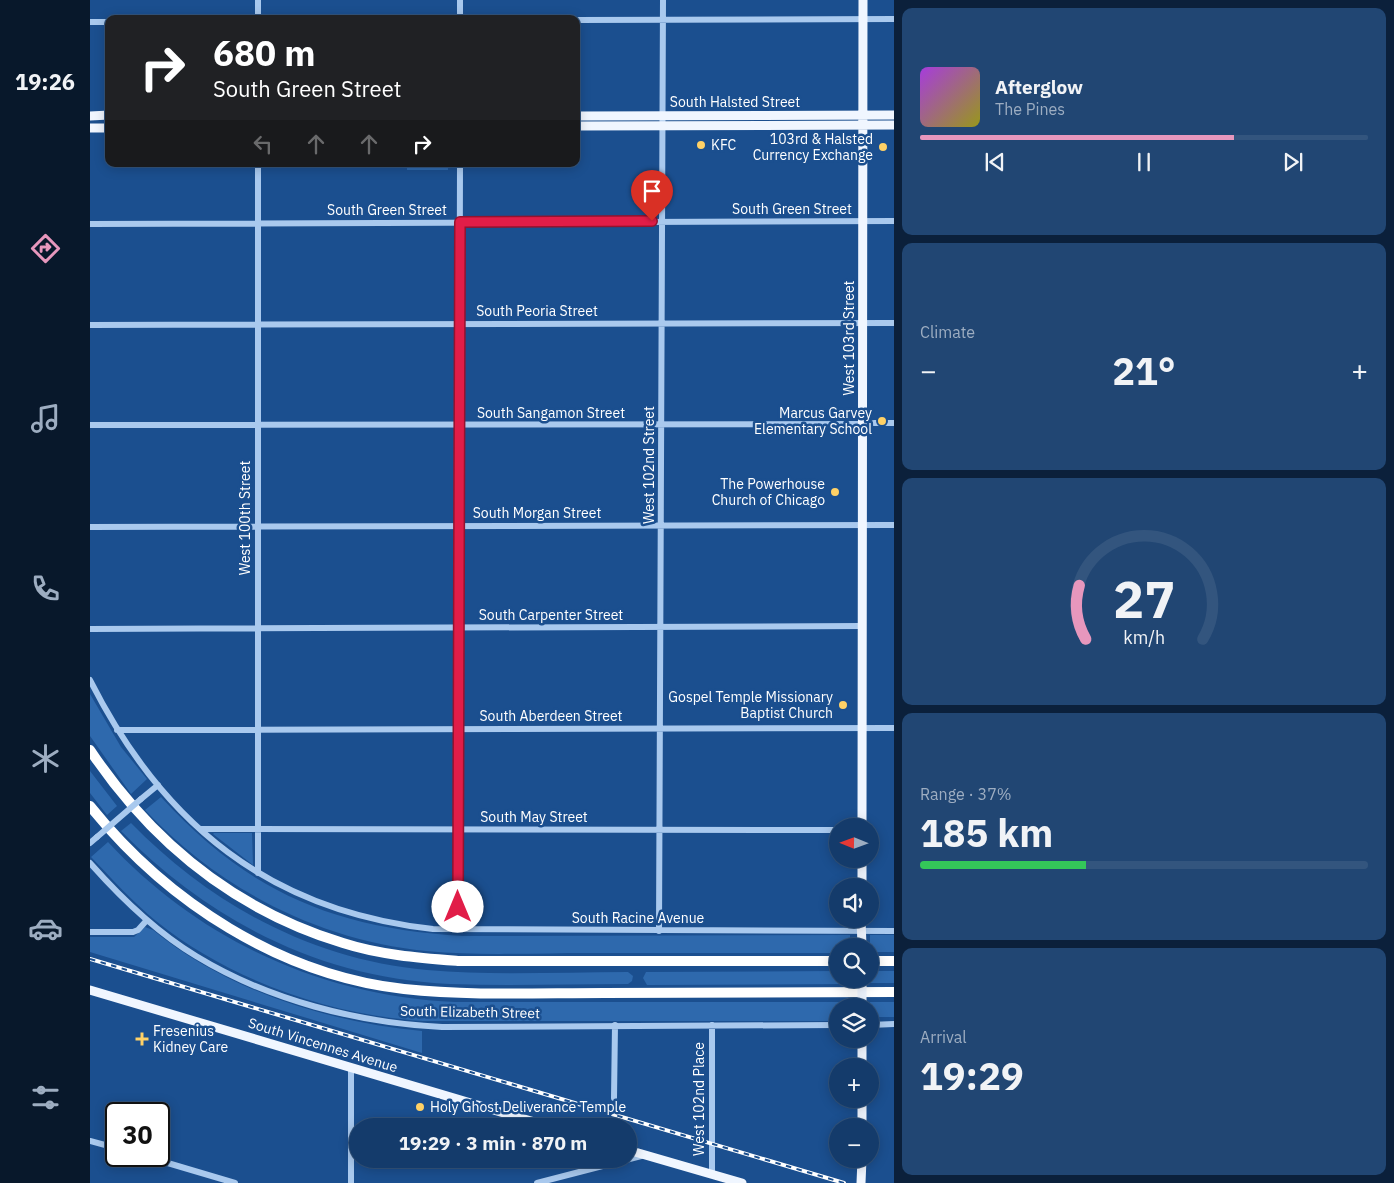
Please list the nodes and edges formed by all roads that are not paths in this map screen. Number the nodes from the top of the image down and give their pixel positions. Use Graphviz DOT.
graph roads {
  1 [pos="258,0"];
  2 [pos="460,0"];
  3 [pos="663,0"];
  4 [pos="863,0"];
  5 [pos="258,15"];
  6 [pos="460,15"];
  7 [pos="863,19"];
  8 [pos="894,19"];
  9 [pos="580,20"];
  10 [pos="663,20"];
  11 [pos="90,22"];
  12 [pos="105,22"];
  13 [pos="863,115"];
  14 [pos="894,115"];
  15 [pos="90,116"];
  16 [pos="105,116"];
  17 [pos="580,116"];
  18 [pos="664,116"];
  19 [pos="580,126"];
  20 [pos="664,126"];
  21 [pos="863,126"];
  22 [pos="894,126"];
  23 [pos="90,128"];
  24 [pos="105,128"];
  25 [pos="258,167"];
  26 [pos="460,167"];
  27 [pos="663,221"];
  28 [pos="863,221"];
  29 [pos="894,221"];
  30 [pos="460,222"];
  31 [pos="90,224"];
  32 [pos="258,224"];
  33 [pos="862,323"];
  34 [pos="894,323"];
  35 [pos="258,324"];
  36 [pos="459,324"];
  37 [pos="662,324"];
  38 [pos="90,325"];
  39 [pos="874,423"];
  40 [pos="894,423"];
  41 [pos="862,424"];
  42 [pos="90,425"];
  43 [pos="459,425"];
  44 [pos="662,425"];
  45 [pos="258,426"];
  46 [pos="862,525"];
  47 [pos="894,525"];
  48 [pos="258,526"];
  49 [pos="459,526"];
  50 [pos="661,526"];
  51 [pos="90,527"];
  52 [pos="862,626"];
  53 [pos="661,627"];
  54 [pos="258,628"];
  55 [pos="458,628"];
  56 [pos="90,629"];
  57 [pos="90,680"];
  58 [pos="660,728"];
  59 [pos="862,728"];
  60 [pos="894,728"];
  61 [pos="458,729"];
  62 [pos="117,730"];
  63 [pos="258,730"];
  64 [pos="90,750"];
  65 [pos="158,785"];
  66 [pos="90,806"];
  67 [pos="862,818"];
  68 [pos="201,829"];
  69 [pos="257,830"];
  70 [pos="458,830"];
  71 [pos="660,830"];
  72 [pos="829,830"];
  73 [pos="90,843"];
  74 [pos="90,863"];
  75 [pos="258,873"];
  76 [pos="147,920"];
  77 [pos="458,929"];
  78 [pos="659,930"];
  79 [pos="862,931"];
  80 [pos="894,931"];
  81 [pos="90,932"];
  82 [pos="862,938"];
  83 [pos="829,961"];
  84 [pos="879,961"];
  85 [pos="894,961"];
  86 [pos="90,990"];
  87 [pos="894,992"];
  88 [pos="894,1024"];
  89 [pos="615,1025"];
  90 [pos="712,1025"];
  91 [pos="829,1025"];
  92 [pos="879,1025"];
  93 [pos="351,1068"];
  94 [pos="614,1098"];
  95 [pos="521,1118"];
  96 [pos="90,1140"];
  97 [pos="105,1145"];
  98 [pos="637,1152"];
  99 [pos="646,1155"];
  100 [pos="170,1164"];
  101 [pos="862,1168"];
  102 [pos="712,1174"];
  103 [pos="235,1183"];
  104 [pos="351,1183"];
  105 [pos="537,1183"];
  106 [pos="742,1183"];
  107 [pos="861,1183"];
  1 -- 5 [label="street"];
  2 -- 6 [label="street"];
  3 -- 10 [label="street, West 102nd Street"];
  4 -- 7 [label="main road, West 103rd Street"];
  7 -- 8 [label="street"];
  7 -- 10 [label="street"];
  7 -- 13 [label="main road, West 103rd Street"];
  9 -- 10 [label="street"];
  10 -- 18 [label="street, West 102nd Street"];
  11 -- 12 [label="street"];
  13 -- 14 [label="main road, South Halsted Street"];
  13 -- 18 [label="main road, South Halsted Street"];
  13 -- 21 [label="main road, West 103rd Street"];
  15 -- 16 [label="main road"];
  17 -- 18 [label="main road, South Halsted Street"];
  18 -- 20 [label="street, West 102nd Street"];
  19 -- 20 [label="main road, South Halsted Street"];
  20 -- 21 [label="main road, South Halsted Street"];
  20 -- 27 [label="street, West 102nd Street"];
  21 -- 22 [label="main road, South Halsted Street"];
  21 -- 28 [label="main road, West 103rd Street"];
  23 -- 24 [label="main road"];
  25 -- 32 [label="street, West 100th Street"];
  26 -- 30 [label="street"];
  27 -- 28 [label="street, South Green Street"];
  27 -- 30 [label="street, South Green Street"];
  27 -- 37 [label="street, West 102nd Street"];
  28 -- 29 [label="street, South Green Street"];
  28 -- 33 [label="main road, West 103rd Street"];
  30 -- 32 [label="street, South Green Street"];
  30 -- 36 [label="street"];
  31 -- 32 [label="street, South Green Street"];
  32 -- 35 [label="street, West 100th Street"];
  33 -- 34 [label="street, South Peoria Street"];
  33 -- 37 [label="street, South Peoria Street"];
  33 -- 41 [label="main road, West 103rd Street"];
  35 -- 36 [label="street, South Peoria Street"];
  35 -- 38 [label="street, South Peoria Street"];
  35 -- 45 [label="street, West 100th Street"];
  36 -- 37 [label="street, South Peoria Street"];
  36 -- 43 [label="street"];
  37 -- 44 [label="street, West 102nd Street"];
  39 -- 40 [label="street"];
  41 -- 44 [label="street, South Sangamon Street"];
  41 -- 46 [label="main road, West 103rd Street"];
  42 -- 45 [label="street, South Sangamon Street"];
  43 -- 44 [label="street, South Sangamon Street"];
  43 -- 45 [label="street, South Sangamon Street"];
  43 -- 49 [label="street"];
  44 -- 50 [label="street, West 102nd Street"];
  45 -- 48 [label="street, West 100th Street"];
  46 -- 47 [label="street, South Morgan Street"];
  46 -- 50 [label="street, South Morgan Street"];
  46 -- 52 [label="main road, West 103rd Street"];
  48 -- 49 [label="street, South Morgan Street"];
  48 -- 51 [label="street, South Morgan Street"];
  48 -- 54 [label="street, West 100th Street"];
  49 -- 50 [label="street, South Morgan Street"];
  49 -- 55 [label="street"];
  50 -- 53 [label="street, West 102nd Street"];
  52 -- 53 [label="street, South Carpenter Street"];
  52 -- 59 [label="main road, West 103rd Street"];
  53 -- 55 [label="street, South Carpenter Street"];
  53 -- 58 [label="street, West 102nd Street"];
  54 -- 55 [label="street, South Carpenter Street"];
  54 -- 56 [label="street, South Carpenter Street"];
  54 -- 63 [label="street, West 100th Street"];
  55 -- 61 [label="street"];
  57 -- 62 [label="street, South Racine Avenue"];
  58 -- 59 [label="street, South Aberdeen Street"];
  58 -- 61 [label="street, South Aberdeen Street"];
  58 -- 71 [label="street, West 102nd Street"];
  59 -- 60 [label="street, South Aberdeen Street"];
  59 -- 67 [label="main road, West 103rd Street"];
  61 -- 63 [label="street, South Aberdeen Street"];
  61 -- 70 [label="street"];
  62 -- 63 [label="street, South Aberdeen Street"];
  62 -- 65 [label="street, South Racine Avenue"];
  63 -- 69 [label="street, West 100th Street"];
  64 -- 83 [label="highway"];
  65 -- 68 [label="street, South Racine Avenue"];
  65 -- 73 [label="street, bridge"];
  66 -- 87 [label="highway"];
  68 -- 69 [label="street, South May Street"];
  68 -- 75 [label="street, South Racine Avenue"];
  69 -- 70 [label="street, South May Street"];
  69 -- 75 [label="street, West 100th Street"];
  70 -- 71 [label="street, South May Street"];
  70 -- 77 [label="street"];
  71 -- 72 [label="street, South May Street"];
  71 -- 78 [label="street, West 102nd Street"];
  74 -- 76 [label="street, South Elizabeth Street"];
  75 -- 77 [label="street, South Racine Avenue"];
  76 -- 81 [label="street"];
  76 -- 89 [label="street, South Elizabeth Street"];
  77 -- 78 [label="street, South Racine Avenue"];
  78 -- 79 [label="street, South Racine Avenue"];
  79 -- 80 [label="street, South Racine Avenue"];
  79 -- 82 [label="main road"];
  84 -- 85 [label="highway"];
  86 -- 93 [label="main road, South Vincennes Avenue"];
  88 -- 92 [label="street"];
  89 -- 90 [label="street, South Elizabeth Street"];
  89 -- 94 [label="street"];
  90 -- 91 [label="street, South Elizabeth Street"];
  90 -- 102 [label="street, West 102nd Place"];
  93 -- 95 [label="main road, South Vincennes Avenue"];
  93 -- 104 [label="street"];
  96 -- 97 [label="street"];
  98 -- 99 [label="main road"];
  99 -- 102 [label="main road"];
  99 -- 105 [label="street"];
  100 -- 103 [label="street"];
  101 -- 107 [label="main road"];
  102 -- 106 [label="main road"];
}
